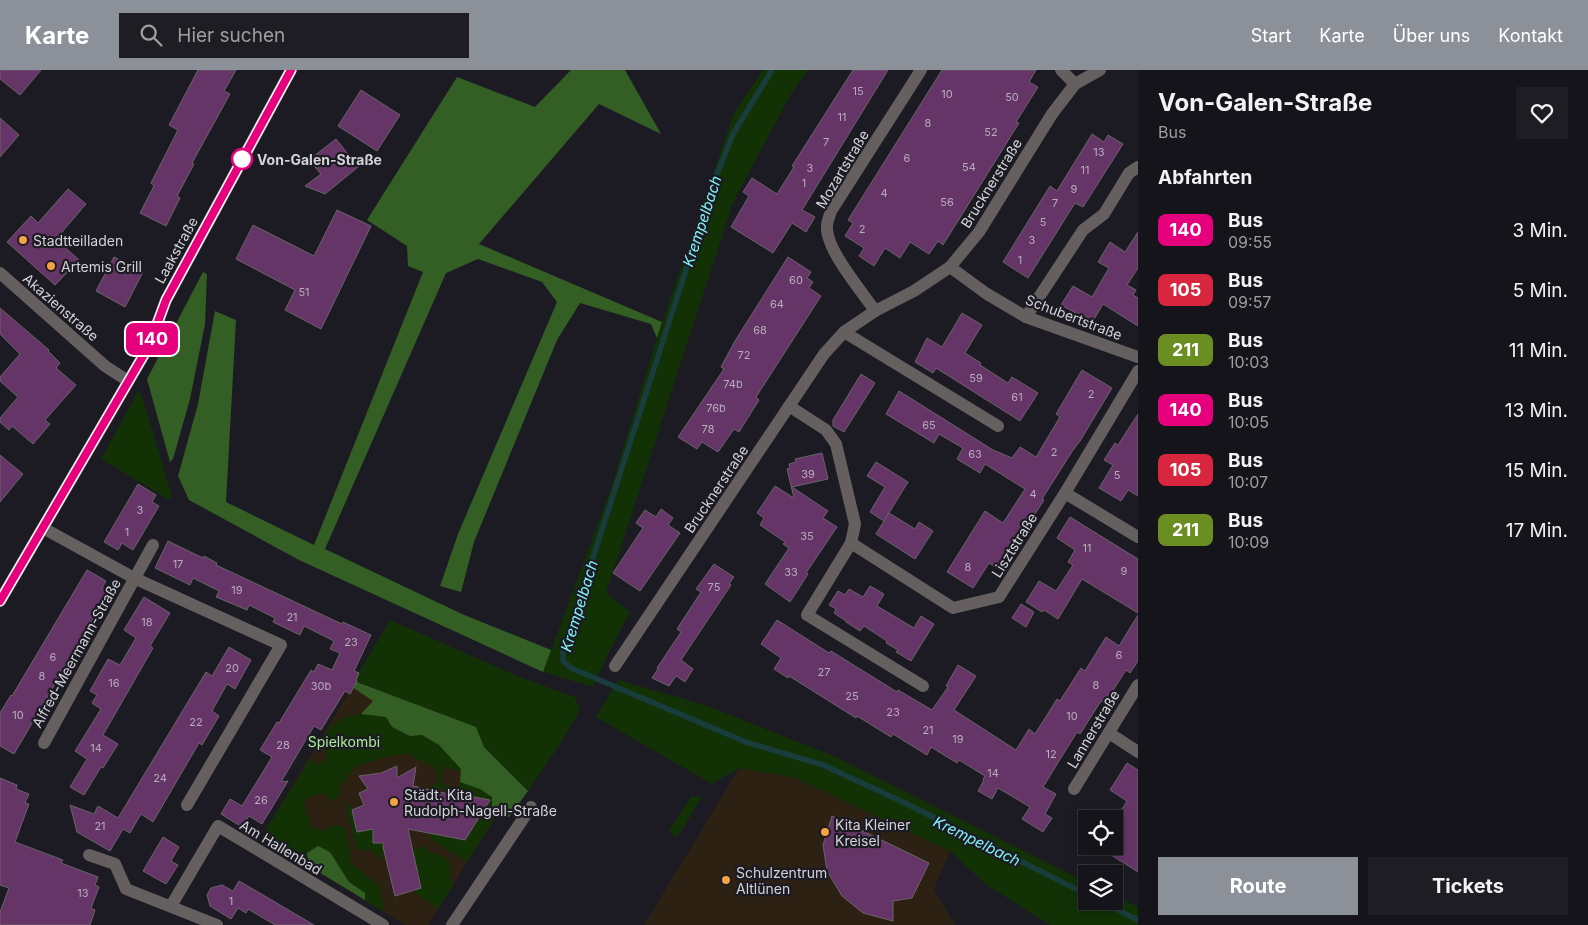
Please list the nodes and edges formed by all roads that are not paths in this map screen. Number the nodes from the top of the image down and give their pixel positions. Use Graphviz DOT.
graph roads {
  1 [pos="291,70"];
  2 [pos="921,70"];
  3 [pos="1061,70"];
  4 [pos="1100,70"];
  5 [pos="1075,84"];
  6 [pos="1138,167"];
  7 [pos="950,267"];
  8 [pos="0,273"];
  9 [pos="875,311"];
  10 [pos="1026,317"];
  11 [pos="844,332"];
  12 [pos="1138,357"];
  13 [pos="1138,371"];
  14 [pos="128,381"];
  15 [pos="789,406"];
  16 [pos="998,426"];
  17 [pos="1065,493"];
  18 [pos="43,528"];
  19 [pos="1138,537"];
  20 [pos="851,543"];
  21 [pos="153,545"];
  22 [pos="134,578"];
  23 [pos="0,602"];
  24 [pos="614,666"];
  25 [pos="1138,685"];
  26 [pos="924,686"];
  27 [pos="1109,733"];
  28 [pos="44,743"];
  29 [pos="1138,752"];
  30 [pos="1074,789"];
  31 [pos="187,805"];
  32 [pos="531,807"];
  33 [pos="89,855"];
  34 [pos="170,906"];
  35 [pos="217,925"];
  36 [pos="383,925"];
  37 [pos="452,925"];
  1 -- 14 [label="street, Laakstraße"];
  2 -- 9 [label="street, Mozartstraße"];
  3 -- 5 [label="street"];
  4 -- 5 [label="street, Brucknerstraße"];
  5 -- 7 [label="street, Brucknerstraße"];
  6 -- 10 [label="street"];
  7 -- 9 [label="street, Brucknerstraße"];
  7 -- 10 [label="street, Schubertstraße"];
  8 -- 14 [label="street, Akazienstraße"];
  9 -- 11 [label="street, Brucknerstraße"];
  10 -- 12 [label="street, Schubertstraße"];
  11 -- 15 [label="street, Brucknerstraße"];
  11 -- 16 [label="street"];
  13 -- 17 [label="street, Lisztstraße"];
  14 -- 18 [label="street, Laakstraße"];
  15 -- 20 [label="street"];
  15 -- 24 [label="street, Brucknerstraße"];
  17 -- 19 [label="street"];
  17 -- 20 [label="street, Lisztstraße"];
  18 -- 22 [label="street, Alfred-Meermann-Straße"];
  18 -- 23 [label="street, Laakstraße"];
  20 -- 26 [label="street"];
  21 -- 22 [label="street, Alfred-Meermann-Straße"];
  22 -- 28 [label="street, Alfred-Meermann-Straße"];
  22 -- 31 [label="street, Alfred-Meermann-Straße"];
  25 -- 27 [label="street, Lannerstraße"];
  27 -- 29 [label="street"];
  27 -- 30 [label="street, Lannerstraße"];
  32 -- 37 [label="street"];
  33 -- 34 [label="street"];
  34 -- 35 [label="street"];
  34 -- 36 [label="street, Am Hallenbad"];
}
